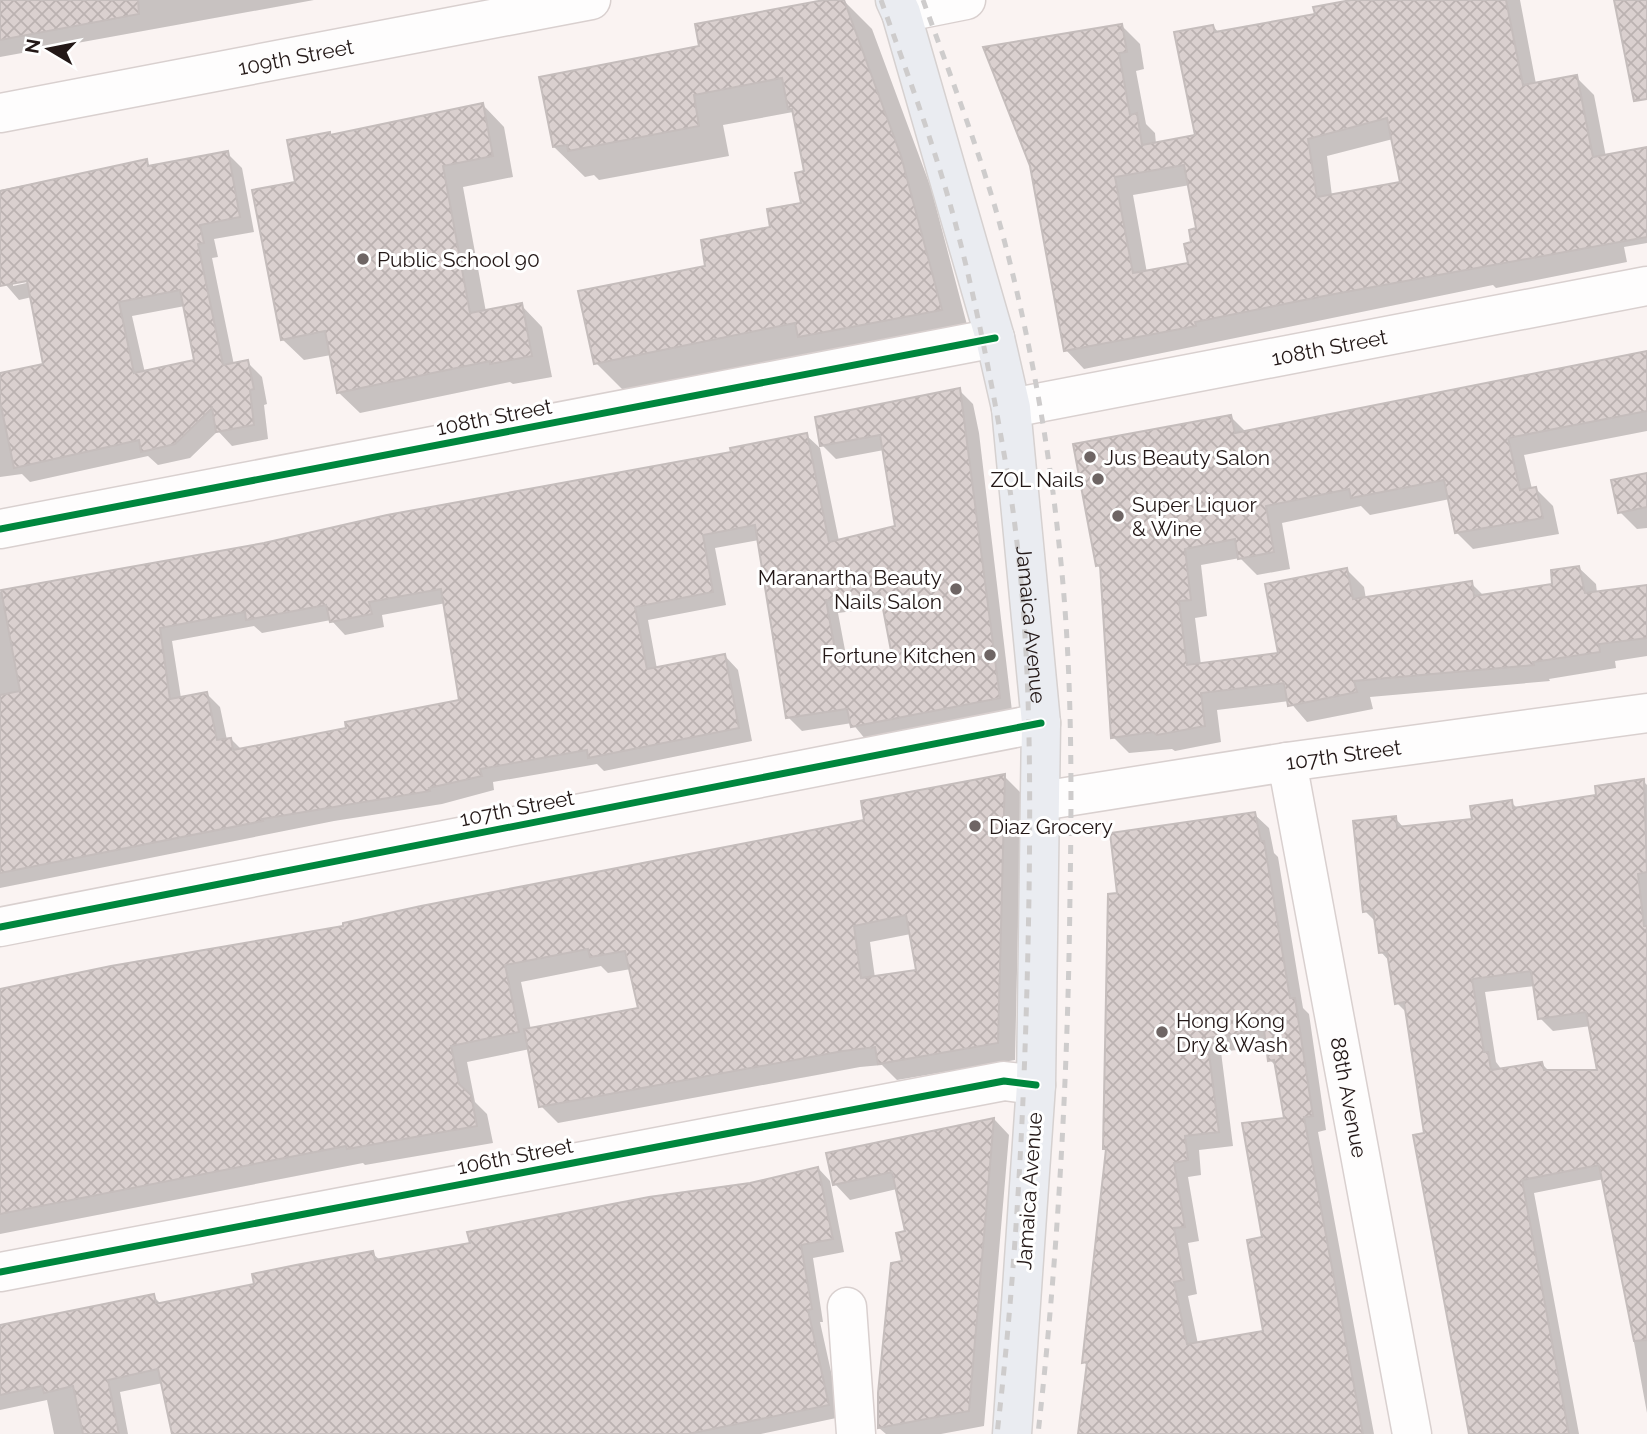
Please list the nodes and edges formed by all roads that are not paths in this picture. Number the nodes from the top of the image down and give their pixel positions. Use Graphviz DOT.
graph roads {
  1 [pos="591,0"];
  2 [pos="966,0"];
  3 [pos="898,6"];
  4 [pos="0,114"];
  5 [pos="1647,286"];
  6 [pos="995,338"];
  7 [pos="1011,408"];
  8 [pos="0,529"];
  9 [pos="1647,713"];
  10 [pos="1041,723"];
  11 [pos="1287,762"];
  12 [pos="1041,801"];
  13 [pos="0,927"];
  14 [pos="1036,1085"];
  15 [pos="0,1272"];
  16 [pos="847,1307"];
  17 [pos="856,1434"];
  18 [pos="1012,1434"];
  19 [pos="1412,1434"];
  1 -- 4 [label="street, 109th Street"];
  2 -- 3 [label="street"];
  3 -- 6 [label="main road, Jamaica Avenue"];
  5 -- 7 [label="street, 108th Street"];
  6 -- 7 [label="main road, Jamaica Avenue"];
  6 -- 8 [label="street, 108th Street"];
  7 -- 10 [label="main road, Jamaica Avenue"];
  9 -- 11 [label="street, 107th Street"];
  10 -- 12 [label="main road, Jamaica Avenue"];
  10 -- 13 [label="street, 107th Street"];
  11 -- 12 [label="street, 107th Street"];
  11 -- 19 [label="street, 88th Avenue"];
  12 -- 14 [label="main road, Jamaica Avenue"];
  14 -- 15 [label="street, 106th Street"];
  14 -- 18 [label="main road, Jamaica Avenue"];
  16 -- 17 [label="street"];
}
